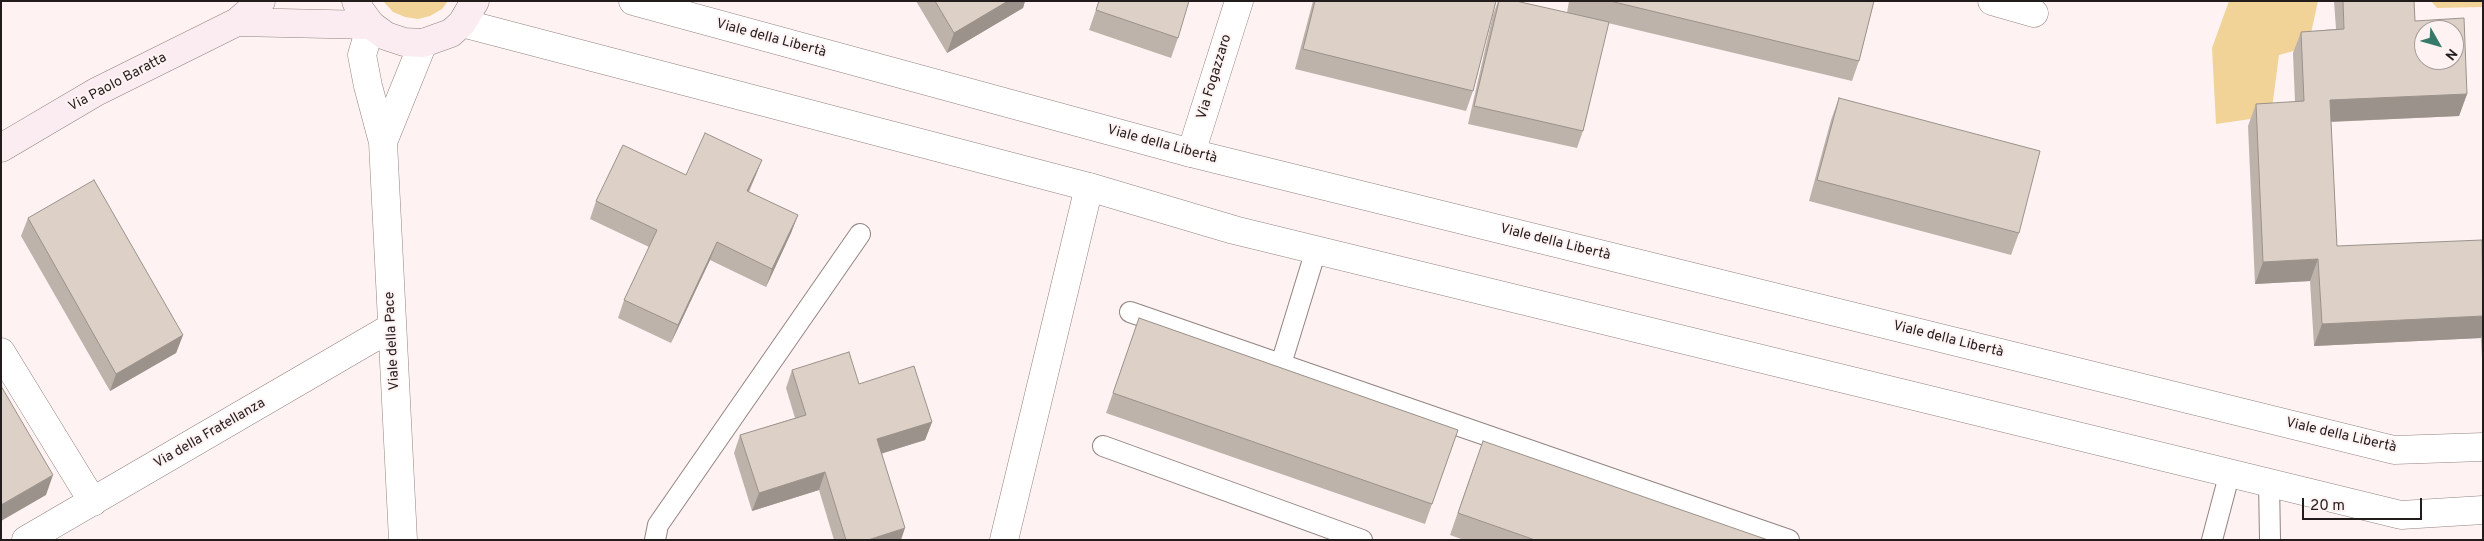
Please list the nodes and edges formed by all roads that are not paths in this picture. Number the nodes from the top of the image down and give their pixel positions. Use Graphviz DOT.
graph roads {
  1 [pos="261,1"];
  2 [pos="356,1"];
  3 [pos="633,1"];
  4 [pos="1239,1"];
  5 [pos="1992,1"];
  6 [pos="469,12"];
  7 [pos="2034,13"];
  8 [pos="237,22"];
  9 [pos="371,25"];
  10 [pos="423,43"];
  11 [pos="383,142"];
  12 [pos="1,148"];
  13 [pos="1191,154"];
  14 [pos="1089,187"];
  15 [pos="860,234"];
  16 [pos="1316,250"];
  17 [pos="1130,312"];
  18 [pos="392,327"];
  19 [pos="1,352"];
  20 [pos="1282,364"];
  21 [pos="1103,446"];
  22 [pos="2483,447"];
  23 [pos="2230,472"];
  24 [pos="2269,481"];
  25 [pos="93,502"];
  26 [pos="2483,510"];
  27 [pos="26,540"];
  28 [pos="402,540"];
  29 [pos="655,540"];
  30 [pos="1004,540"];
  31 [pos="1362,540"];
  32 [pos="1789,540"];
  33 [pos="2212,540"];
  34 [pos="2270,540"];
  1 -- 8 [label="main road, Via Paolo Baratta"];
  2 -- 9 [label="main road"];
  3 -- 13 [label="street, Viale della Libertà"];
  4 -- 13 [label="street, Via Fogazzaro"];
  5 -- 7 [label="street"];
  6 -- 10 [label="main road"];
  6 -- 14 [label="street"];
  8 -- 9 [label="main road, Via Paolo Baratta"];
  8 -- 12 [label="main road, Via Paolo Baratta"];
  9 -- 10 [label="main road"];
  9 -- 11 [label="street, Viale della Pace"];
  10 -- 11 [label="street, Viale della Pace"];
  11 -- 18 [label="street, Viale della Pace"];
  13 -- 22 [label="street, Viale della Libertà"];
  14 -- 16 [label="street"];
  14 -- 30 [label="street"];
  15 -- 29 [label="lane"];
  16 -- 20 [label="lane"];
  16 -- 23 [label="street"];
  17 -- 20 [label="lane"];
  18 -- 25 [label="street, Via della Fratellanza"];
  18 -- 28 [label="street, Viale della Pace"];
  19 -- 25 [label="street"];
  20 -- 32 [label="lane"];
  21 -- 31 [label="lane"];
  23 -- 24 [label="street"];
  23 -- 33 [label="lane"];
  24 -- 26 [label="street"];
  24 -- 34 [label="lane"];
  25 -- 27 [label="street, Via della Fratellanza"];
}
